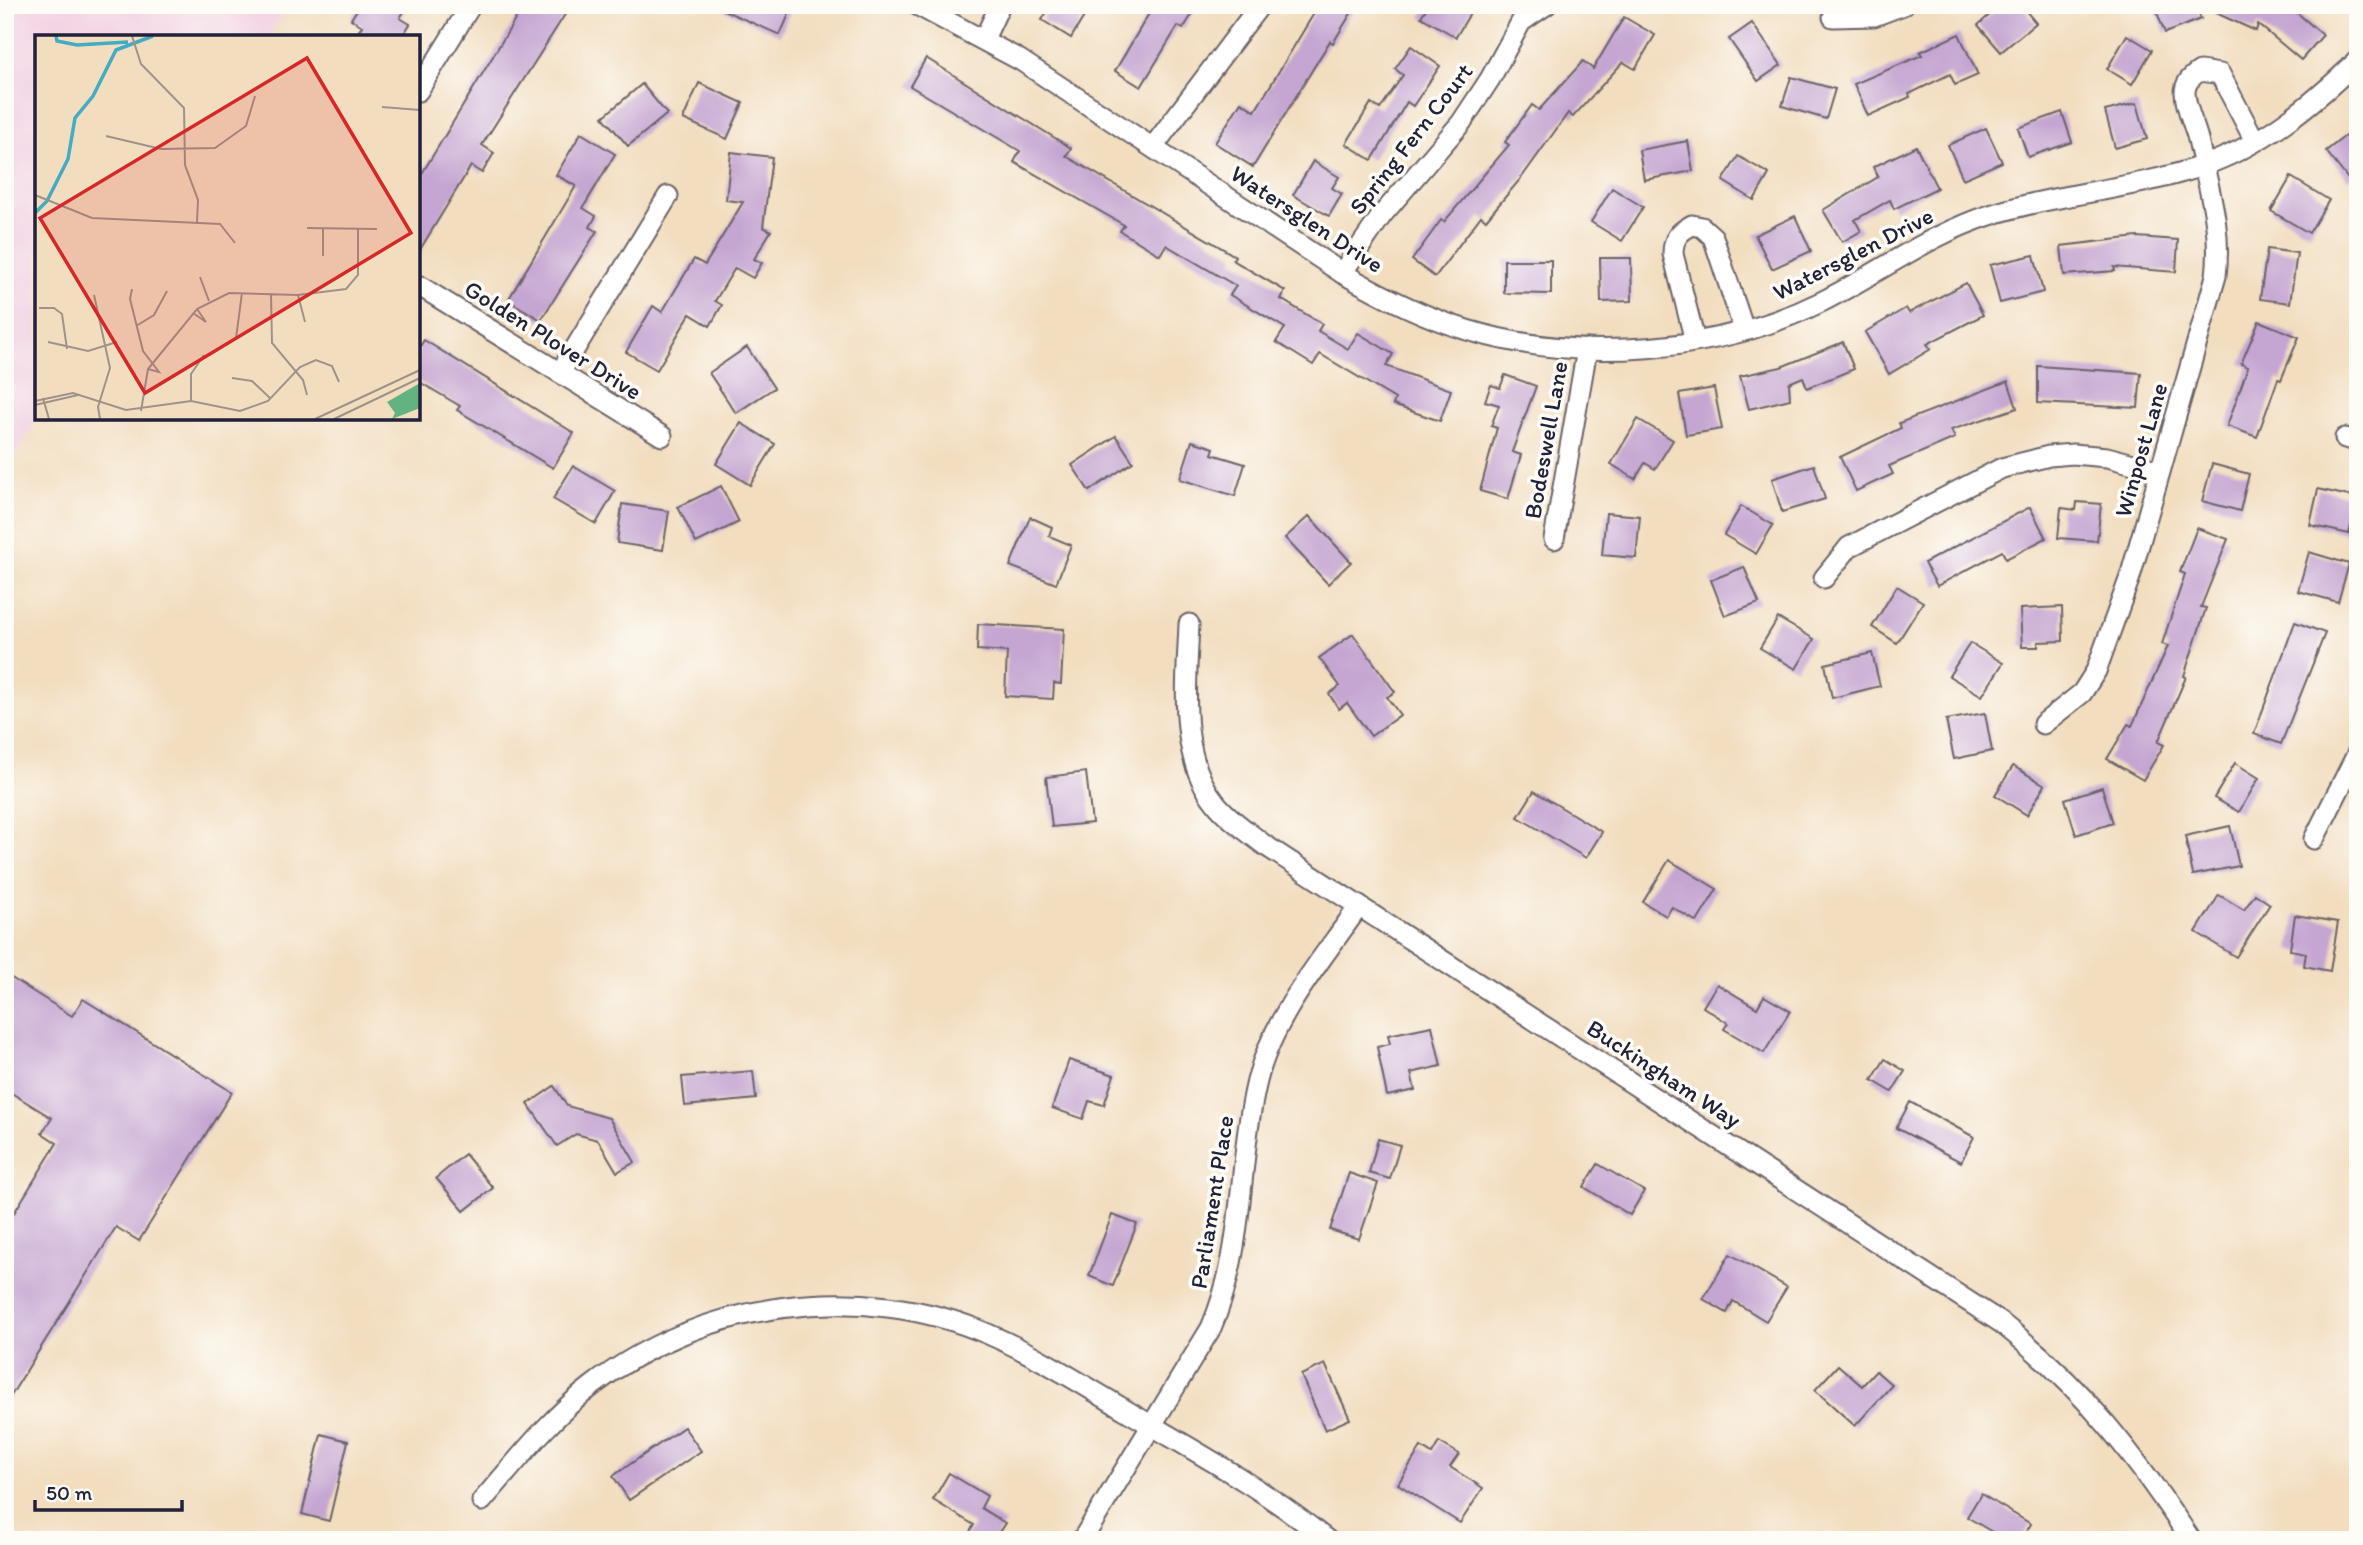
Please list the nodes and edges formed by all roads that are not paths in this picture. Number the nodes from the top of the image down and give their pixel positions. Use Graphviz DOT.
graph roads {
  1 [pos="471,5"];
  2 [pos="917,5"];
  3 [pos="1000,5"];
  4 [pos="1261,5"];
  5 [pos="1546,5"];
  6 [pos="1903,5"];
  7 [pos="1832,17"];
  8 [pos="984,38"];
  9 [pos="2358,60"];
  10 [pos="420,88"];
  11 [pos="2255,141"];
  12 [pos="1153,148"];
  13 [pos="2202,167"];
  14 [pos="668,196"];
  15 [pos="1342,273"];
  16 [pos="420,286"];
  17 [pos="1744,330"];
  18 [pos="1695,341"];
  19 [pos="1587,349"];
  20 [pos="560,373"];
  21 [pos="662,436"];
  22 [pos="2160,471"];
  23 [pos="1554,539"];
  24 [pos="1824,578"];
  25 [pos="1189,624"];
  26 [pos="2043,724"];
  27 [pos="2358,752"];
  28 [pos="2314,839"];
  29 [pos="1359,906"];
  30 [pos="1152,1426"];
  31 [pos="482,1501"];
  32 [pos="1082,1540"];
  33 [pos="1327,1540"];
  34 [pos="2191,1540"];
  1 -- 10 [label="street"];
  2 -- 8 [label="street, Watersglen Drive"];
  3 -- 8 [label="street"];
  4 -- 12 [label="street"];
  5 -- 15 [label="street, Spring Fern Court"];
  6 -- 7 [label="street"];
  8 -- 12 [label="street, Watersglen Drive"];
  9 -- 11 [label="street, Watersglen Drive"];
  11 -- 13 [label="street, Watersglen Drive"];
  11 -- 13 [label="street, Winpost Lane"];
  12 -- 15 [label="street, Watersglen Drive"];
  13 -- 17 [label="street, Watersglen Drive"];
  13 -- 22 [label="street, Winpost Lane"];
  14 -- 20 [label="street"];
  15 -- 19 [label="street, Watersglen Drive"];
  16 -- 20 [label="street, Golden Plover Drive"];
  17 -- 18 [label="street, Watersglen Drive"];
  17 -- 18 [label="street"];
  18 -- 19 [label="street, Watersglen Drive"];
  19 -- 23 [label="street, Bodeswell Lane"];
  20 -- 21 [label="street, Golden Plover Drive"];
  22 -- 24 [label="street"];
  22 -- 26 [label="street, Winpost Lane"];
  25 -- 29 [label="street, Buckingham Way"];
  27 -- 28 [label="street"];
  29 -- 30 [label="street, Parliament Place"];
  29 -- 34 [label="street, Buckingham Way"];
  30 -- 31 [label="street"];
  30 -- 32 [label="street, Parliament Place"];
  30 -- 33 [label="street"];
}
